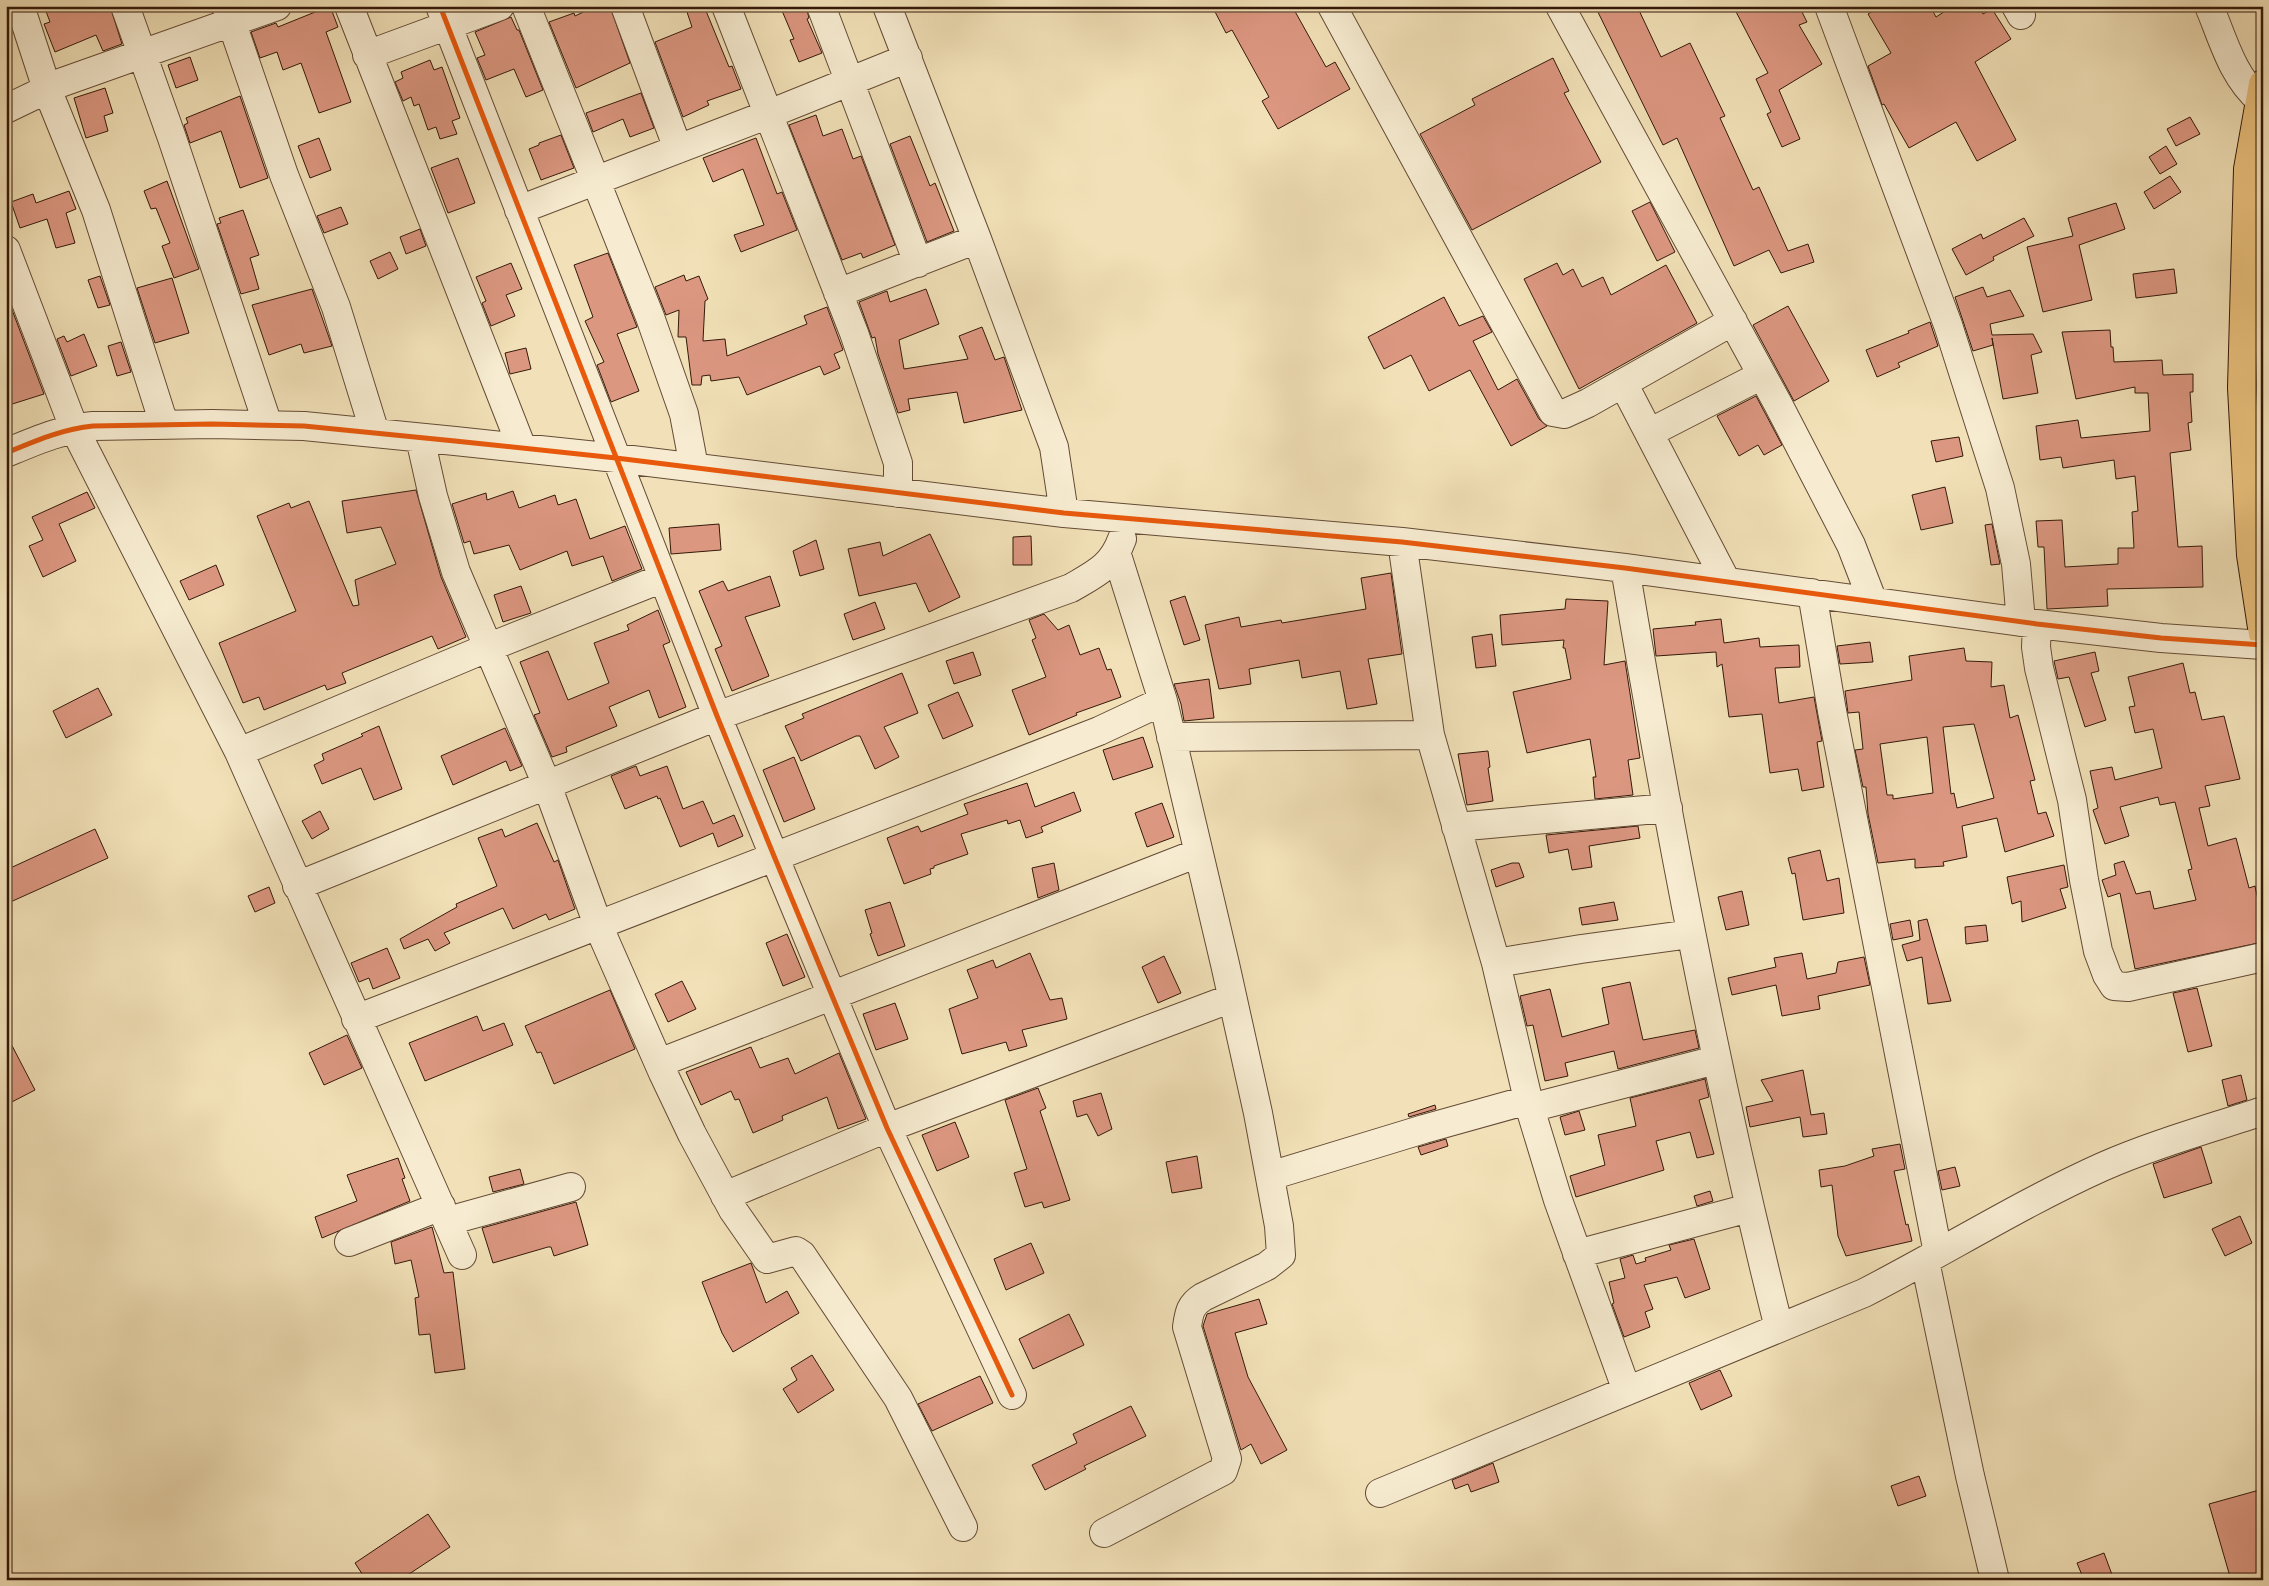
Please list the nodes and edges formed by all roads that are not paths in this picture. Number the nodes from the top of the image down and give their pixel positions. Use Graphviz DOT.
graph roads {
  1 [pos="20,6"];
  2 [pos="125,6"];
  3 [pos="277,6"];
  4 [pos="349,6"];
  5 [pos="500,6"];
  6 [pos="526,6"];
  7 [pos="625,6"];
  8 [pos="726,6"];
  9 [pos="821,6"];
  10 [pos="887,6"];
  11 [pos="1332,6"];
  12 [pos="1560,6"];
  13 [pos="1828,6"];
  14 [pos="2209,6"];
  15 [pos="229,14"];
  16 [pos="444,16"];
  17 [pos="142,54"];
  18 [pos="368,55"];
  19 [pos="908,58"];
  20 [pos="850,82"];
  21 [pos="47,89"];
  22 [pos="2262,92"];
  23 [pos="6,109"];
  24 [pos="769,114"];
  25 [pos="678,149"];
  26 [pos="595,181"];
  27 [pos="519,210"];
  28 [pos="977,239"];
  29 [pos="6,250"];
  30 [pos="918,262"];
  31 [pos="838,293"];
  32 [pos="1733,321"];
  33 [pos="1762,375"];
  34 [pos="1623,383"];
  35 [pos="164,424"];
  36 [pos="268,425"];
  37 [pos="74,428"];
  38 [pos="1649,432"];
  39 [pos="375,433"];
  40 [pos="420,438"];
  41 [pos="522,448"];
  42 [pos="6,453"];
  43 [pos="616,458"];
  44 [pos="694,467"];
  45 [pos="898,493"];
  46 [pos="1064,513"];
  47 [pos="1129,520"];
  48 [pos="1402,542"];
  49 [pos="1117,554"];
  50 [pos="1625,568"];
  51 [pos="662,578"];
  52 [pos="1726,581"];
  53 [pos="1812,593"];
  54 [pos="1873,602"];
  55 [pos="2029,623"];
  56 [pos="2263,634"];
  57 [pos="2263,645"];
  58 [pos="487,648"];
  59 [pos="1162,701"];
  60 [pos="717,716"];
  61 [pos="1430,735"];
  62 [pos="1171,737"];
  63 [pos="239,752"];
  64 [pos="547,785"];
  65 [pos="1668,808"];
  66 [pos="1456,826"];
  67 [pos="1198,853"];
  68 [pos="774,856"];
  69 [pos="297,886"];
  70 [pos="598,925"];
  71 [pos="1691,934"];
  72 [pos="2263,956"];
  73 [pos="1496,964"];
  74 [pos="834,996"];
  75 [pos="1232,998"];
  76 [pos="356,1019"];
  77 [pos="1716,1060"];
  78 [pos="659,1063"];
  79 [pos="1529,1104"];
  80 [pos="2263,1111"];
  81 [pos="887,1128"];
  82 [pos="1270,1176"];
  83 [pos="571,1187"];
  84 [pos="725,1196"];
  85 [pos="1749,1208"];
  86 [pos="445,1213"];
  87 [pos="349,1242"];
  88 [pos="1577,1254"];
  89 [pos="462,1255"];
  90 [pos="1932,1257"];
  91 [pos="1779,1328"];
  92 [pos="1627,1391"];
  93 [pos="1012,1394"];
  94 [pos="1380,1493"];
  95 [pos="963,1527"];
  96 [pos="1104,1533"];
  97 [pos="1995,1580"];
  1 -- 21 [label="street"];
  2 -- 17 [label="street"];
  3 -- 15 [label="street"];
  4 -- 18 [label="street"];
  5 -- 16 [label="street"];
  6 -- 26 [label="street"];
  7 -- 25 [label="street"];
  8 -- 24 [label="street"];
  9 -- 20 [label="street"];
  10 -- 19 [label="street"];
  11 -- 34 [label="street"];
  12 -- 32 [label="street"];
  13 -- 55 [label="street"];
  14 -- 22 [label="street"];
  15 -- 17 [label="street"];
  15 -- 39 [label="street"];
  16 -- 18 [label="street"];
  16 -- 27 [label="street"];
  17 -- 21 [label="street"];
  17 -- 36 [label="street"];
  18 -- 41 [label="street"];
  19 -- 20 [label="street"];
  19 -- 28 [label="street"];
  20 -- 24 [label="street"];
  20 -- 30 [label="street"];
  21 -- 23 [label="street"];
  21 -- 35 [label="street"];
  22 -- 56 [label="main road"];
  24 -- 25 [label="street"];
  24 -- 31 [label="street"];
  25 -- 26 [label="street"];
  26 -- 27 [label="street"];
  26 -- 44 [label="street"];
  27 -- 43 [label="street"];
  28 -- 30 [label="street"];
  28 -- 46 [label="street"];
  29 -- 37 [label="street"];
  30 -- 31 [label="street"];
  31 -- 45 [label="street"];
  32 -- 33 [label="street"];
  32 -- 34 [label="street"];
  33 -- 38 [label="street"];
  33 -- 54 [label="street"];
  34 -- 38 [label="street"];
  35 -- 36 [label="street"];
  35 -- 37 [label="street"];
  36 -- 39 [label="street"];
  37 -- 42 [label="street"];
  37 -- 63 [label="street"];
  38 -- 52 [label="street"];
  39 -- 40 [label="street"];
  40 -- 41 [label="street"];
  40 -- 58 [label="street"];
  41 -- 43 [label="street"];
  43 -- 44 [label="street"];
  43 -- 51 [label="street"];
  44 -- 45 [label="street"];
  45 -- 46 [label="street"];
  46 -- 47 [label="street"];
  47 -- 48 [label="street"];
  47 -- 49 [label="street"];
  48 -- 50 [label="street"];
  48 -- 61 [label="street"];
  49 -- 59 [label="street"];
  49 -- 60 [label="street"];
  50 -- 52 [label="street"];
  50 -- 65 [label="street"];
  51 -- 58 [label="street"];
  51 -- 60 [label="street"];
  52 -- 53 [label="street"];
  53 -- 54 [label="street"];
  53 -- 90 [label="street"];
  54 -- 55 [label="street"];
  55 -- 57 [label="street"];
  55 -- 72 [label="street"];
  58 -- 63 [label="street"];
  58 -- 64 [label="street"];
  59 -- 62 [label="street"];
  59 -- 68 [label="street"];
  60 -- 64 [label="street"];
  60 -- 68 [label="street"];
  61 -- 62 [label="street"];
  61 -- 66 [label="street"];
  62 -- 67 [label="street"];
  63 -- 69 [label="street"];
  64 -- 69 [label="street"];
  64 -- 70 [label="street"];
  65 -- 66 [label="street"];
  65 -- 71 [label="street"];
  66 -- 73 [label="street"];
  67 -- 74 [label="street"];
  67 -- 75 [label="street"];
  68 -- 70 [label="street"];
  68 -- 74 [label="street"];
  69 -- 76 [label="street"];
  70 -- 76 [label="street"];
  70 -- 78 [label="street"];
  71 -- 73 [label="street"];
  71 -- 77 [label="street"];
  73 -- 79 [label="street"];
  74 -- 78 [label="street"];
  74 -- 81 [label="street"];
  75 -- 81 [label="street"];
  75 -- 82 [label="street"];
  76 -- 86 [label="street"];
  77 -- 79 [label="street"];
  77 -- 85 [label="street"];
  78 -- 84 [label="street"];
  79 -- 82 [label="street"];
  79 -- 88 [label="street"];
  80 -- 90 [label="street"];
  81 -- 84 [label="street"];
  81 -- 93 [label="street"];
  82 -- 96 [label="street"];
  83 -- 86 [label="street"];
  84 -- 95 [label="street"];
  85 -- 88 [label="street"];
  85 -- 91 [label="street"];
  86 -- 87 [label="street"];
  86 -- 89 [label="street"];
  88 -- 92 [label="street"];
  90 -- 91 [label="street"];
  90 -- 97 [label="street"];
  91 -- 92 [label="street"];
  92 -- 94 [label="street"];
}
